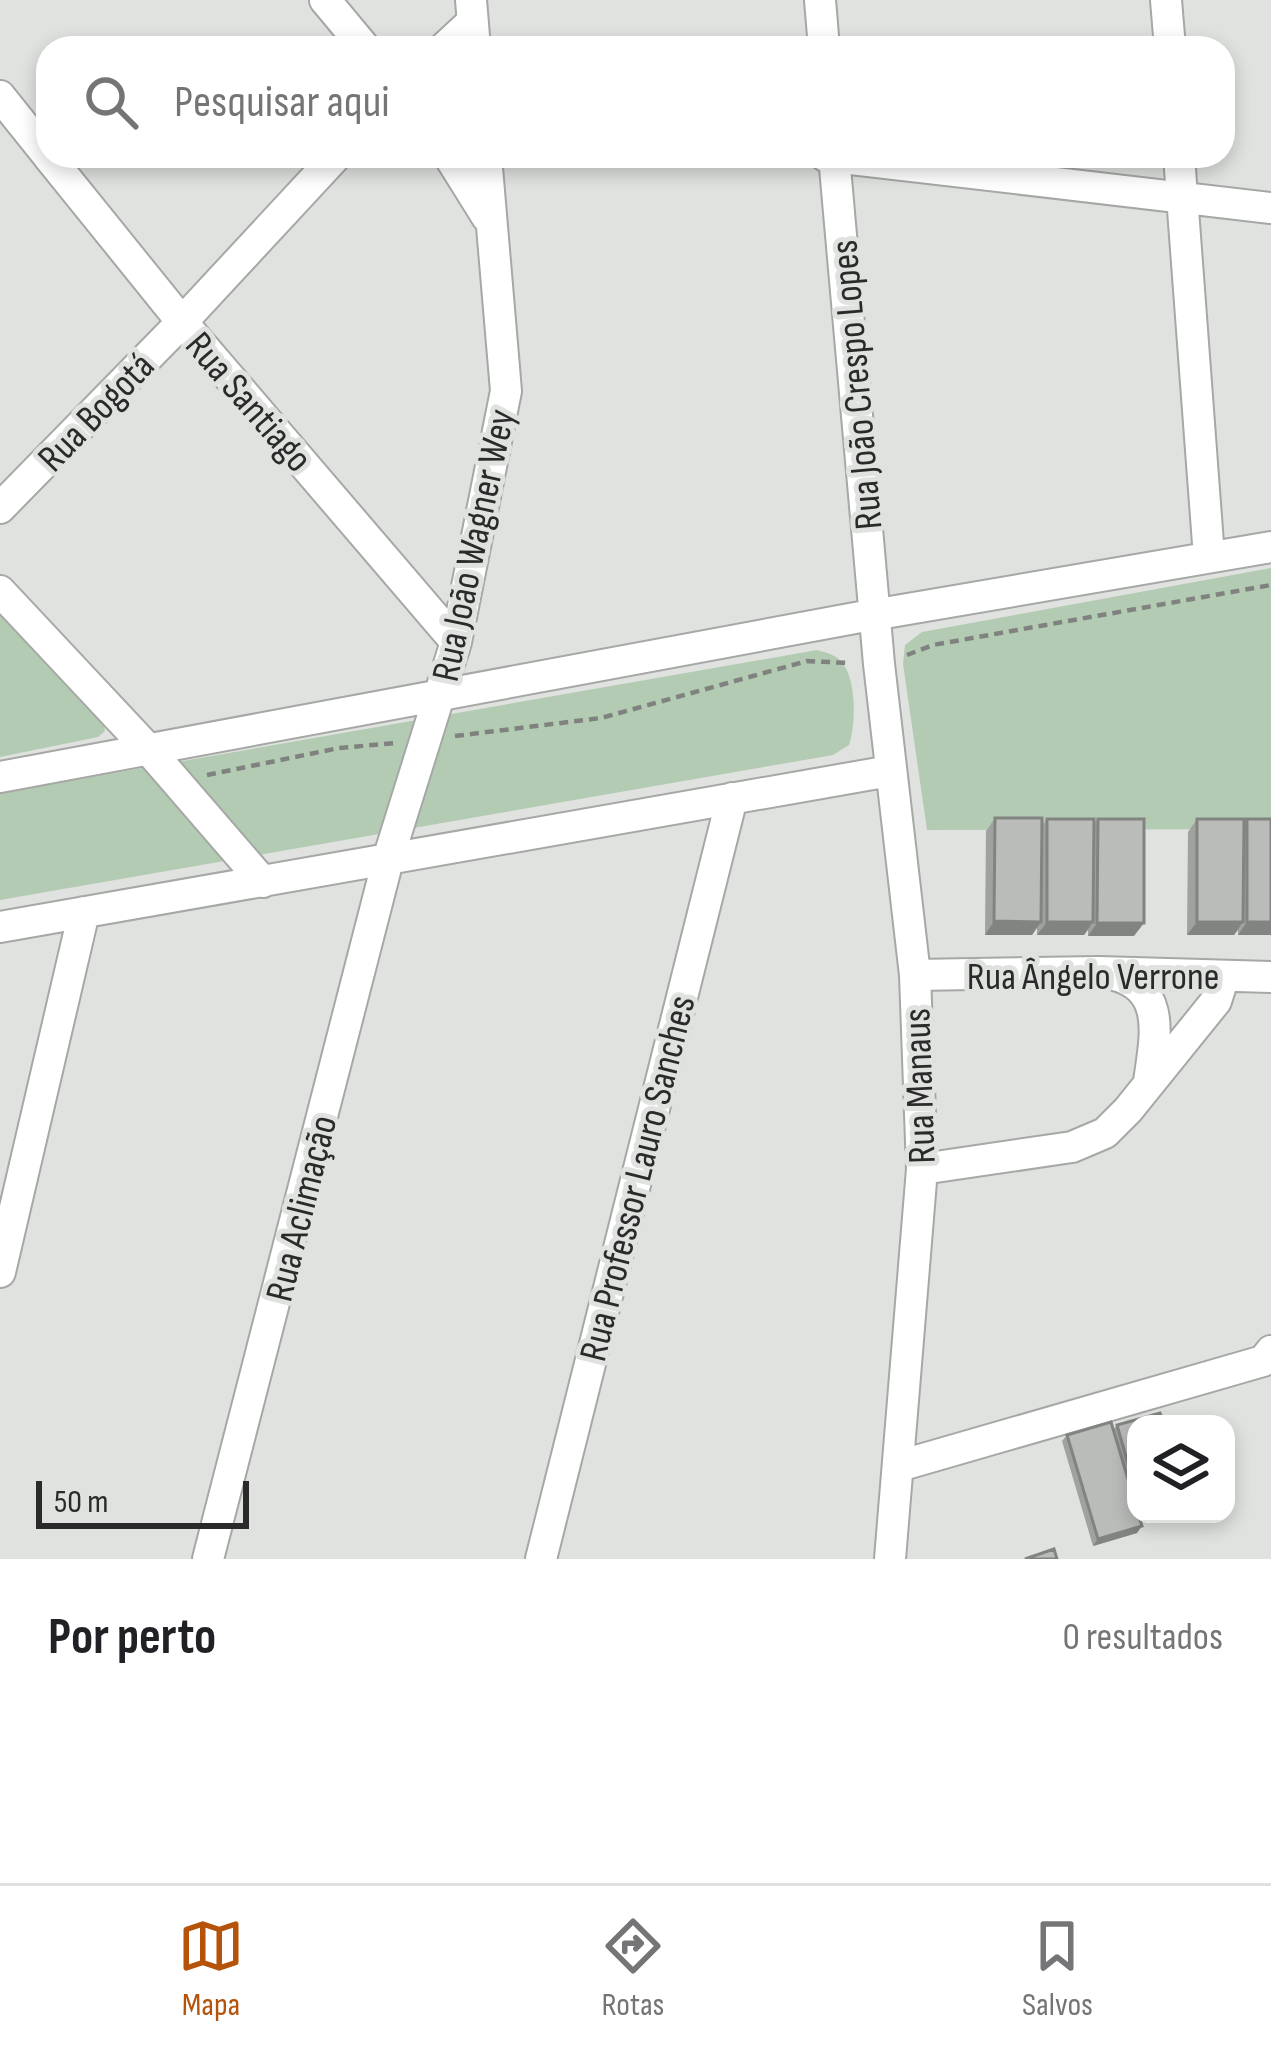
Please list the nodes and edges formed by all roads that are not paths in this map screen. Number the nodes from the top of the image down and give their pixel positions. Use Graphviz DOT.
graph roads {
  1 [pos="325,0"];
  2 [pos="820,0"];
  3 [pos="1166,0"];
  4 [pos="355,36"];
  5 [pos="823,36"];
  6 [pos="1169,36"];
  7 [pos="0,96"];
  8 [pos="36,141"];
  9 [pos="58,168"];
  10 [pos="325,168"];
  11 [pos="456,168"];
  12 [pos="487,168"];
  13 [pos="832,168"];
  14 [pos="929,168"];
  15 [pos="1180,168"];
  16 [pos="1182,199"];
  17 [pos="1271,208"];
  18 [pos="492,226"];
  19 [pos="182,322"];
  20 [pos="0,508"];
  21 [pos="1271,547"];
  22 [pos="1209,557"];
  23 [pos="0,591"];
  24 [pos="875,615"];
  25 [pos="456,642"];
  26 [pos="439,694"];
  27 [pos="149,750"];
  28 [pos="890,771"];
  29 [pos="0,777"];
  30 [pos="732,798"];
  31 [pos="389,856"];
  32 [pos="263,882"];
  33 [pos="84,912"];
  34 [pos="0,927"];
  35 [pos="1099,972"];
  36 [pos="914,975"];
  37 [pos="1224,976"];
  38 [pos="1271,977"];
  39 [pos="1149,1082"];
  40 [pos="922,1169"];
  41 [pos="0,1272"];
  42 [pos="1271,1351"];
  43 [pos="899,1466"];
  44 [pos="208,1559"];
  45 [pos="541,1559"];
  46 [pos="890,1559"];
  1 -- 4 [label="street"];
  2 -- 5 [label="street"];
  3 -- 6 [label="street"];
  7 -- 8 [label="street, Rua Santiago"];
  9 -- 19 [label="street, Rua Santiago"];
  10 -- 19 [label="street, Rua Bogotá"];
  11 -- 18 [label="street"];
  12 -- 18 [label="street, Rua João Wagner Wey"];
  13 -- 24 [label="street, Rua João Crespo Lopes"];
  14 -- 16 [label="street"];
  15 -- 16 [label="street"];
  16 -- 17 [label="street"];
  16 -- 22 [label="street"];
  18 -- 25 [label="street, Rua João Wagner Wey"];
  19 -- 20 [label="street, Rua Bogotá"];
  19 -- 25 [label="street, Rua Santiago"];
  21 -- 22 [label="street"];
  22 -- 24 [label="street"];
  23 -- 27 [label="street"];
  24 -- 26 [label="street"];
  24 -- 28 [label="street, Rua Manaus"];
  25 -- 26 [label="street, Rua João Wagner Wey"];
  26 -- 27 [label="street"];
  26 -- 31 [label="street, Rua João Wagner Wey"];
  27 -- 29 [label="street"];
  27 -- 32 [label="street"];
  28 -- 30 [label="street"];
  28 -- 36 [label="street, Rua Manaus"];
  30 -- 31 [label="street"];
  30 -- 45 [label="street, Rua Professor Lauro Sanches"];
  31 -- 32 [label="street"];
  31 -- 44 [label="street, Rua Aclimação"];
  32 -- 33 [label="street"];
  33 -- 34 [label="street"];
  33 -- 41 [label="street"];
  35 -- 36 [label="street, Rua Ângelo Verrone"];
  35 -- 37 [label="street, Rua Ângelo Verrone"];
  35 -- 39 [label="street"];
  36 -- 40 [label="street, Rua Manaus"];
  37 -- 38 [label="street, Rua Ângelo Verrone"];
  37 -- 39 [label="street"];
  39 -- 40 [label="street"];
  40 -- 43 [label="street, Rua Manaus"];
  42 -- 43 [label="street"];
  43 -- 46 [label="street, Rua Manaus"];
}
